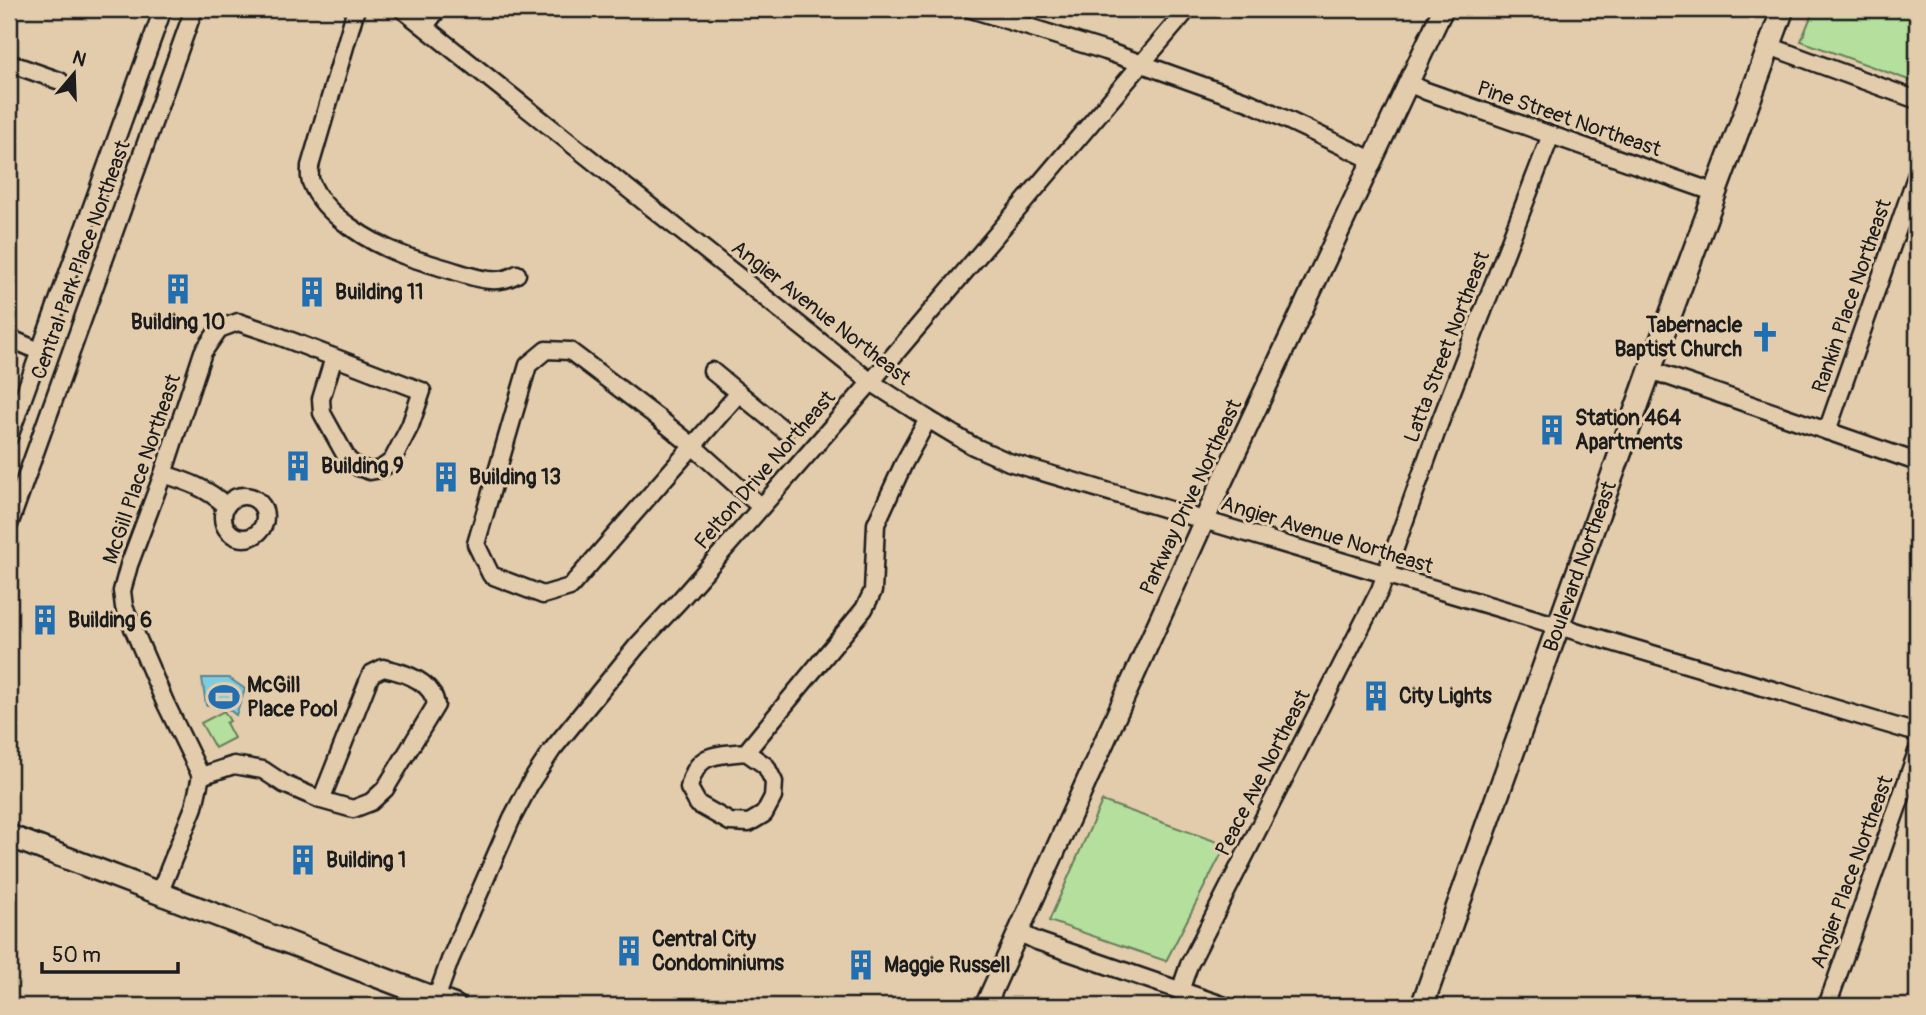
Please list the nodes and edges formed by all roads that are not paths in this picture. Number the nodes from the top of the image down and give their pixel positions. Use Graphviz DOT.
graph roads {
  1 [pos="163,9"];
  2 [pos="194,9"];
  3 [pos="356,9"];
  4 [pos="402,9"];
  5 [pos="438,9"];
  6 [pos="971,9"];
  7 [pos="1188,9"];
  8 [pos="1443,9"];
  9 [pos="1783,9"];
  10 [pos="425,26"];
  11 [pos="1769,46"];
  12 [pos="9,63"];
  13 [pos="1141,64"];
  14 [pos="60,80"];
  15 [pos="1408,83"];
  16 [pos="1917,100"];
  17 [pos="1552,135"];
  18 [pos="1372,160"];
  19 [pos="1917,174"];
  20 [pos="1716,192"];
  21 [pos="517,274"];
  22 [pos="9,338"];
  23 [pos="39,351"];
  24 [pos="334,357"];
  25 [pos="1650,370"];
  26 [pos="712,371"];
  27 [pos="871,382"];
  28 [pos="739,394"];
  29 [pos="928,419"];
  30 [pos="785,431"];
  31 [pos="1827,431"];
  32 [pos="9,437"];
  33 [pos="694,447"];
  34 [pos="1917,462"];
  35 [pos="163,474"];
  36 [pos="225,505"];
  37 [pos="761,507"];
  38 [pos="1204,520"];
  39 [pos="9,525"];
  40 [pos="1385,575"];
  41 [pos="1559,626"];
  42 [pos="1917,733"];
  43 [pos="1917,751"];
  44 [pos="746,752"];
  45 [pos="201,776"];
  46 [pos="321,800"];
  47 [pos="9,836"];
  48 [pos="159,894"];
  49 [pos="1018,932"];
  50 [pos="1180,990"];
  51 [pos="445,1003"];
  52 [pos="985,1006"];
  53 [pos="1225,1006"];
  54 [pos="1422,1006"];
  55 [pos="1827,1006"];
  1 -- 23 [label="street, Central Park Place Northeast"];
  2 -- 39 [label="street, Central Park Place Northeast"];
  3 -- 21 [label="street"];
  4 -- 10 [label="street, Angier Avenue Northeast"];
  5 -- 10 [label="street"];
  6 -- 13 [label="street"];
  7 -- 13 [label="street, Felton Drive Northeast"];
  8 -- 15 [label="street, Parkway Drive Northeast"];
  9 -- 11 [label="main road, Boulevard Northeast"];
  10 -- 27 [label="street, Angier Avenue Northeast"];
  11 -- 16 [label="street"];
  11 -- 20 [label="main road, Boulevard Northeast"];
  12 -- 14 [label="street"];
  13 -- 18 [label="street"];
  13 -- 27 [label="street, Felton Drive Northeast"];
  15 -- 17 [label="street, Pine Street Northeast"];
  15 -- 18 [label="street, Parkway Drive Northeast"];
  17 -- 20 [label="street, Pine Street Northeast"];
  17 -- 40 [label="street, Latta Street Northeast"];
  18 -- 38 [label="street, Parkway Drive Northeast"];
  19 -- 31 [label="street, Rankin Place Northeast"];
  20 -- 25 [label="main road, Boulevard Northeast"];
  22 -- 23 [label="street"];
  23 -- 32 [label="street, Central Park Place Northeast"];
  24 -- 24 [label="street, McGill Place Northeast"];
  24 -- 35 [label="street, McGill Place Northeast"];
  25 -- 31 [label="street"];
  25 -- 41 [label="main road, Boulevard Northeast"];
  26 -- 28 [label="street"];
  27 -- 29 [label="street, Angier Avenue Northeast"];
  27 -- 37 [label="street, Felton Drive Northeast"];
  28 -- 30 [label="street"];
  28 -- 33 [label="street"];
  29 -- 38 [label="street, Angier Avenue Northeast"];
  29 -- 44 [label="street"];
  31 -- 34 [label="street"];
  33 -- 33 [label="street"];
  33 -- 37 [label="street"];
  35 -- 36 [label="street"];
  35 -- 45 [label="street, McGill Place Northeast"];
  37 -- 51 [label="street, Felton Drive Northeast"];
  38 -- 40 [label="street, Angier Avenue Northeast"];
  38 -- 49 [label="street, Parkway Drive Northeast"];
  40 -- 41 [label="street, Angier Avenue Northeast"];
  40 -- 50 [label="street, Peace Ave Northeast"];
  41 -- 42 [label="street, Angier Avenue Northeast"];
  41 -- 54 [label="main road, Boulevard Northeast"];
  43 -- 55 [label="street, Angier Place Northeast"];
  44 -- 44 [label="street"];
  45 -- 46 [label="street"];
  45 -- 48 [label="street"];
  46 -- 46 [label="street"];
  47 -- 48 [label="main road"];
  48 -- 51 [label="main road"];
  49 -- 50 [label="street"];
  49 -- 52 [label="street, Parkway Drive Northeast"];
  50 -- 53 [label="street"];
}
